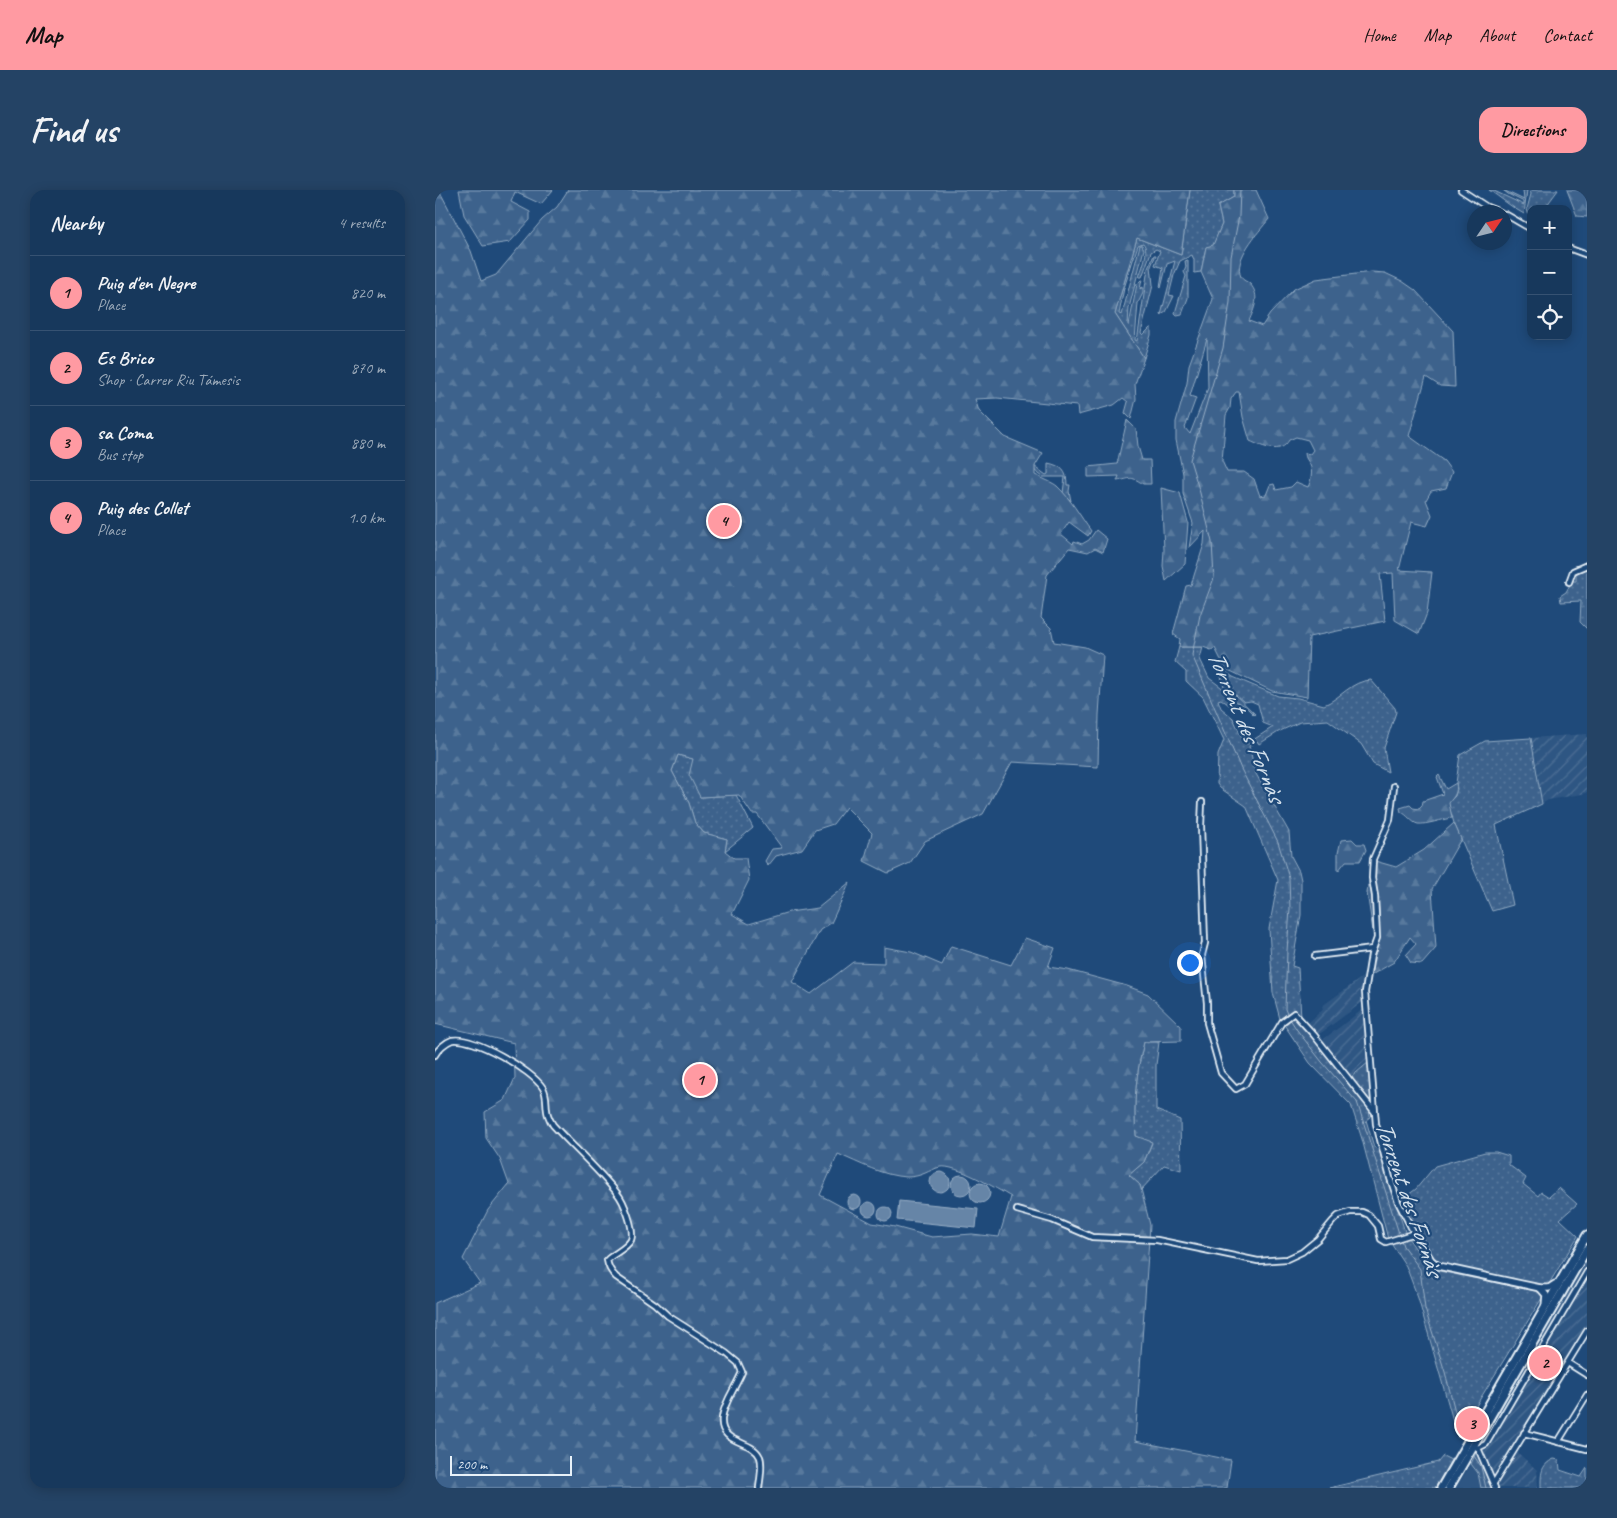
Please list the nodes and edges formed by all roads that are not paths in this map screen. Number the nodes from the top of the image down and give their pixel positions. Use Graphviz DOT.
graph roads {
  1 [pos="1461,190"];
  2 [pos="1484,205"];
  3 [pos="1512,218"];
  4 [pos="1527,227"];
  5 [pos="1572,249"];
  6 [pos="1587,255"];
  7 [pos="1587,565"];
  8 [pos="1569,582"];
  9 [pos="1393,786"];
  10 [pos="1202,802"];
  11 [pos="1373,949"];
  12 [pos="1315,956"];
  13 [pos="435,1055"];
  14 [pos="1375,1112"];
  15 [pos="1017,1210"];
  16 [pos="1410,1235"];
  17 [pos="1587,1235"];
  18 [pos="1587,1249"];
  19 [pos="1575,1256"];
  20 [pos="1587,1272"];
  21 [pos="1555,1284"];
  22 [pos="1540,1288"];
  23 [pos="1544,1309"];
  24 [pos="1587,1331"];
  25 [pos="1548,1339"];
  26 [pos="1533,1342"];
  27 [pos="1568,1363"];
  28 [pos="1587,1375"];
  29 [pos="1587,1395"];
  30 [pos="1524,1433"];
  31 [pos="1558,1442"];
  32 [pos="1476,1447"];
  33 [pos="1587,1449"];
  34 [pos="1495,1485"];
  35 [pos="759,1488"];
  36 [pos="1441,1488"];
  37 [pos="1449,1488"];
  1 -- 2 [label="street"];
  3 -- 4 [label="street"];
  5 -- 6 [label="street"];
  7 -- 8 [label="street"];
  9 -- 11 [label="street"];
  10 -- 14 [label="street"];
  11 -- 12 [label="street"];
  11 -- 14 [label="street"];
  13 -- 35 [label="street"];
  14 -- 16 [label="street"];
  15 -- 16 [label="street"];
  16 -- 22 [label="street"];
  17 -- 19 [label="main road"];
  18 -- 26 [label="main road"];
  19 -- 21 [label="street"];
  19 -- 23 [label="main road"];
  20 -- 25 [label="street"];
  21 -- 22 [label="street"];
  22 -- 23 [label="street"];
  23 -- 36 [label="main road"];
  24 -- 27 [label="street"];
  25 -- 26 [label="street"];
  25 -- 32 [label="street"];
  26 -- 32 [label="main road"];
  27 -- 28 [label="street"];
  27 -- 30 [label="street"];
  29 -- 31 [label="street"];
  30 -- 31 [label="street"];
  30 -- 34 [label="street"];
  31 -- 33 [label="street"];
  32 -- 34 [label="street"];
  32 -- 37 [label="main road"];
}
